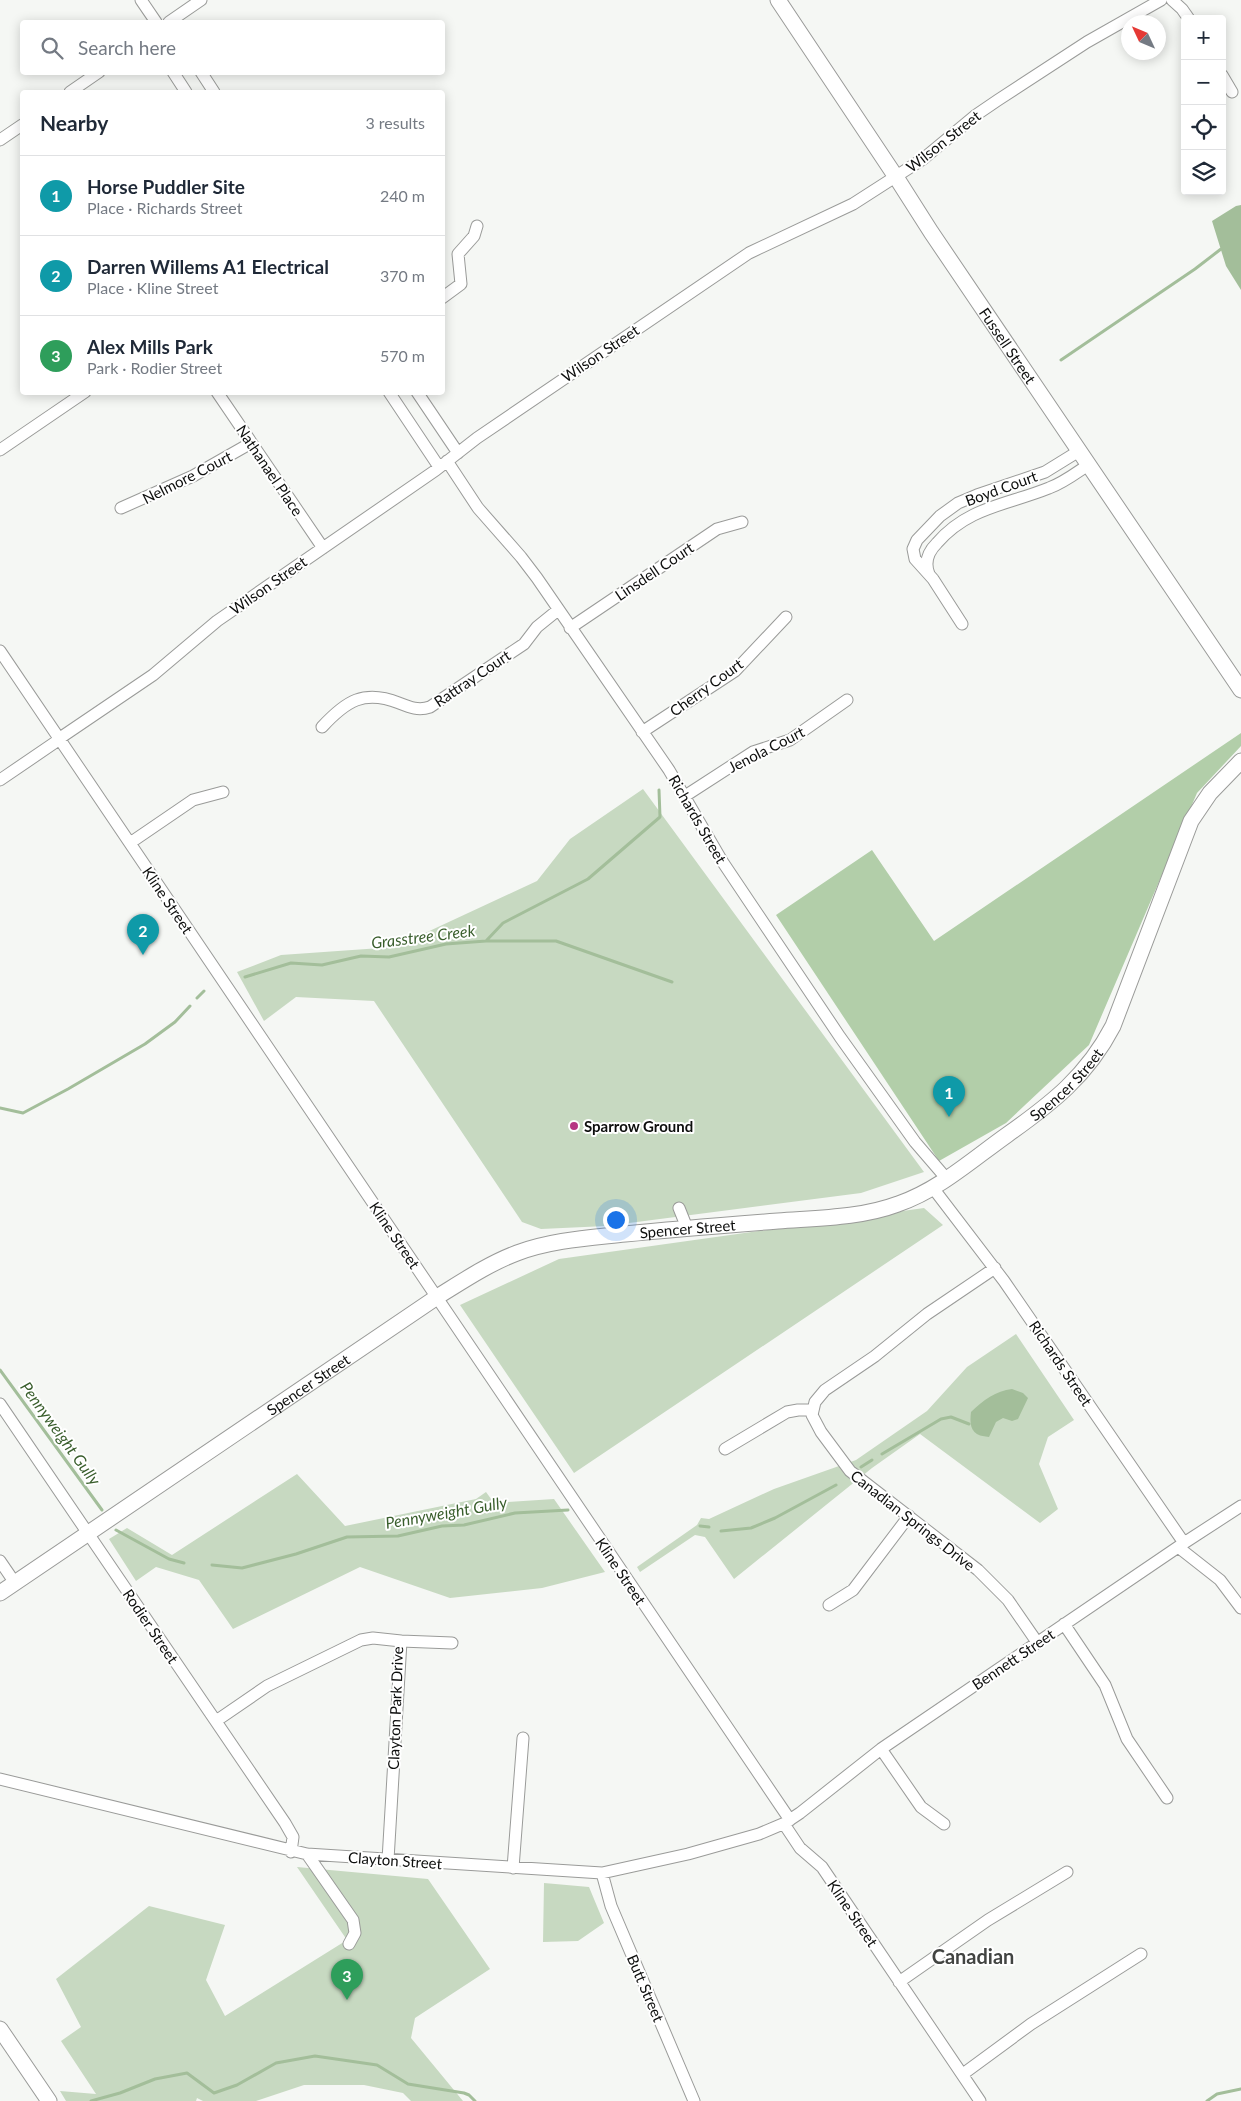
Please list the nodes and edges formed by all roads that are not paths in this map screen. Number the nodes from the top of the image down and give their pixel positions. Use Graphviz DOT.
graph roads {
  1 [pos="141,0"];
  2 [pos="201,0"];
  3 [pos="778,0"];
  4 [pos="1160,0"];
  5 [pos="1172,0"];
  6 [pos="1186,15"];
  7 [pos="155,20"];
  8 [pos="172,20"];
  9 [pos="95,75"];
  10 [pos="175,75"];
  11 [pos="203,75"];
  12 [pos="1226,82"];
  13 [pos="73,90"];
  14 [pos="185,90"];
  15 [pos="213,90"];
  16 [pos="1232,92"];
  17 [pos="20,126"];
  18 [pos="0,140"];
  19 [pos="896,177"];
  20 [pos="477,226"];
  21 [pos="445,296"];
  22 [pos="81,395"];
  23 [pos="220,395"];
  24 [pos="391,395"];
  25 [pos="419,395"];
  26 [pos="251,443"];
  27 [pos="0,450"];
  28 [pos="1079,451"];
  29 [pos="458,453"];
  30 [pos="443,464"];
  31 [pos="1088,465"];
  32 [pos="121,508"];
  33 [pos="742,522"];
  34 [pos="323,548"];
  35 [pos="932,578"];
  36 [pos="558,610"];
  37 [pos="786,616"];
  38 [pos="962,624"];
  39 [pos="570,628"];
  40 [pos="0,651"];
  41 [pos="1241,690"];
  42 [pos="847,700"];
  43 [pos="322,727"];
  44 [pos="642,732"];
  45 [pos="60,739"];
  46 [pos="1241,761"];
  47 [pos="0,780"];
  48 [pos="223,792"];
  49 [pos="685,796"];
  50 [pos="130,843"];
  51 [pos="946,1178"];
  52 [pos="932,1188"];
  53 [pos="679,1208"];
  54 [pos="688,1228"];
  55 [pos="995,1268"];
  56 [pos="437,1297"];
  57 [pos="0,1404"];
  58 [pos="812,1410"];
  59 [pos="725,1449"];
  60 [pos="1241,1506"];
  61 [pos="909,1516"];
  62 [pos="88,1534"];
  63 [pos="1181,1545"];
  64 [pos="0,1561"];
  65 [pos="15,1583"];
  66 [pos="0,1594"];
  67 [pos="829,1605"];
  68 [pos="1241,1608"];
  69 [pos="1064,1624"];
  70 [pos="401,1641"];
  71 [pos="1036,1642"];
  72 [pos="452,1643"];
  73 [pos="216,1721"];
  74 [pos="523,1738"];
  75 [pos="881,1749"];
  76 [pos="0,1779"];
  77 [pos="1167,1798"];
  78 [pos="787,1822"];
  79 [pos="944,1824"];
  80 [pos="291,1852"];
  81 [pos="307,1854"];
  82 [pos="388,1860"];
  83 [pos="513,1868"];
  84 [pos="602,1872"];
  85 [pos="1067,1872"];
  86 [pos="349,1944"];
  87 [pos="1141,1954"];
  88 [pos="899,1982"];
  89 [pos="0,2029"];
  90 [pos="963,2074"];
  91 [pos="49,2101"];
  92 [pos="694,2101"];
  93 [pos="980,2101"];
  1 -- 7 [label="street"];
  2 -- 8 [label="street"];
  3 -- 19 [label="street, Fussell Street"];
  4 -- 19 [label="street, Wilson Street"];
  5 -- 6 [label="street"];
  9 -- 13 [label="street"];
  10 -- 14 [label="street"];
  11 -- 15 [label="street"];
  12 -- 16 [label="street"];
  17 -- 18 [label="street"];
  19 -- 28 [label="street, Fussell Street"];
  19 -- 29 [label="street, Wilson Street"];
  20 -- 21 [label="street"];
  22 -- 27 [label="street"];
  23 -- 26 [label="street, Nathanael Place"];
  24 -- 30 [label="street, Richards Street"];
  25 -- 29 [label="street"];
  26 -- 32 [label="street, Nelmore Court"];
  26 -- 34 [label="street, Nathanael Place"];
  28 -- 31 [label="street, Fussell Street"];
  28 -- 35 [label="street, Boyd Court"];
  29 -- 30 [label="street, Wilson Street"];
  30 -- 34 [label="street, Wilson Street"];
  30 -- 36 [label="street, Richards Street"];
  31 -- 35 [label="street, Boyd Court"];
  31 -- 41 [label="street, Fussell Street"];
  33 -- 39 [label="street, Linsdell Court"];
  34 -- 45 [label="street, Wilson Street"];
  35 -- 38 [label="street, Boyd Court"];
  36 -- 39 [label="street, Richards Street"];
  36 -- 43 [label="street, Rattray Court"];
  37 -- 44 [label="street, Cherry Court"];
  39 -- 44 [label="street, Richards Street"];
  40 -- 45 [label="street, Kline Street"];
  42 -- 49 [label="street, Jenola Court"];
  44 -- 49 [label="street, Richards Street"];
  45 -- 47 [label="street, Wilson Street"];
  45 -- 50 [label="street, Kline Street"];
  46 -- 51 [label="street, Spencer Street"];
  48 -- 50 [label="street"];
  49 -- 51 [label="street, Richards Street"];
  50 -- 56 [label="street, Kline Street"];
  51 -- 52 [label="street, Spencer Street"];
  52 -- 54 [label="street, Spencer Street"];
  52 -- 55 [label="street, Richards Street"];
  53 -- 54 [label="street"];
  54 -- 56 [label="street, Spencer Street"];
  55 -- 58 [label="street"];
  55 -- 63 [label="street, Richards Street"];
  56 -- 62 [label="street, Spencer Street"];
  56 -- 78 [label="street, Kline Street"];
  57 -- 62 [label="street, Rodier Street"];
  58 -- 59 [label="street"];
  58 -- 61 [label="street, Canadian Springs Drive"];
  60 -- 63 [label="street, Bennett Street"];
  61 -- 67 [label="street"];
  61 -- 71 [label="street, Canadian Springs Drive"];
  62 -- 65 [label="street, Spencer Street"];
  62 -- 73 [label="street, Rodier Street"];
  63 -- 68 [label="street, Richards Street"];
  63 -- 69 [label="street, Bennett Street"];
  64 -- 65 [label="street"];
  65 -- 66 [label="street, Spencer Street"];
  69 -- 71 [label="street, Bennett Street"];
  69 -- 77 [label="street"];
  70 -- 72 [label="street"];
  70 -- 73 [label="street, Clayton Park Drive"];
  70 -- 82 [label="street, Clayton Park Drive"];
  71 -- 75 [label="street, Bennett Street"];
  73 -- 80 [label="street, Rodier Street"];
  74 -- 83 [label="street"];
  75 -- 78 [label="street, Bennett Street"];
  75 -- 79 [label="street"];
  76 -- 80 [label="street, Clayton Street"];
  78 -- 84 [label="street, Clayton Street"];
  78 -- 88 [label="street, Kline Street"];
  80 -- 81 [label="street, Clayton Street"];
  81 -- 82 [label="street, Clayton Street"];
  81 -- 86 [label="street"];
  82 -- 83 [label="street, Clayton Street"];
  83 -- 84 [label="street, Clayton Street"];
  84 -- 92 [label="street, Butt Street"];
  85 -- 88 [label="street"];
  87 -- 90 [label="street"];
  88 -- 90 [label="street, Kline Street"];
  89 -- 91 [label="street"];
  90 -- 93 [label="street, Kline Street"];
}
